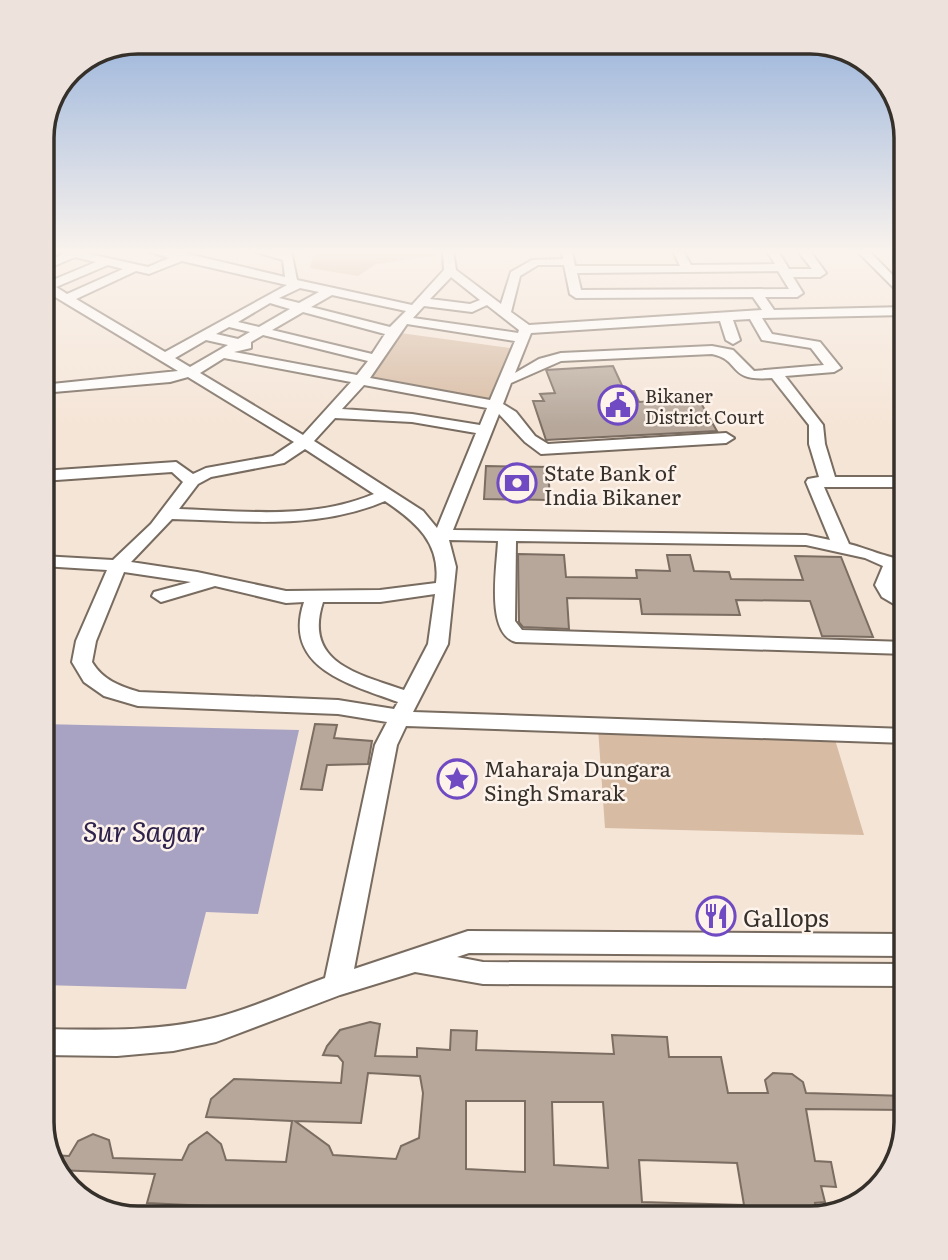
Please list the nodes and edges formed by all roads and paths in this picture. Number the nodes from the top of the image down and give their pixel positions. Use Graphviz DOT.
graph roads {
  1 [pos="87,310"];
  2 [pos="250,310"];
  3 [pos="297,310"];
  4 [pos="312,310"];
  5 [pos="413,310"];
  6 [pos="502,310"];
  7 [pos="577,310"];
  8 [pos="627,310"];
  9 [pos="767,310"];
  10 [pos="894,311"];
  11 [pos="505,312"];
  12 [pos="811,312"];
  13 [pos="770,314"];
  14 [pos="755,316"];
  15 [pos="726,318"];
  16 [pos="403,320"];
  17 [pos="229,323"];
  18 [pos="264,330"];
  19 [pos="393,332"];
  20 [pos="525,333"];
  21 [pos="206,336"];
  22 [pos="733,340"];
  23 [pos="241,344"];
  24 [pos="223,354"];
  25 [pos="167,358"];
  26 [pos="378,359"];
  27 [pos="191,372"];
  28 [pos="776,374"];
  29 [pos="363,378"];
  30 [pos="504,381"];
  31 [pos="54,388"];
  32 [pos="494,405"];
  33 [pos="331,413"];
  34 [pos="484,430"];
  35 [pos="726,438"];
  36 [pos="305,442"];
  37 [pos="54,475"];
  38 [pos="192,481"];
  39 [pos="829,482"];
  40 [pos="894,482"];
  41 [pos="386,495"];
  42 [pos="168,514"];
  43 [pos="507,536"];
  44 [pos="442,538"];
  45 [pos="841,546"];
  46 [pos="54,562"];
  47 [pos="894,563"];
  48 [pos="117,566"];
  49 [pos="894,570"];
  50 [pos="215,580"];
  51 [pos="446,587"];
  52 [pos="160,596"];
  53 [pos="315,597"];
  54 [pos="894,597"];
  55 [pos="894,648"];
  56 [pos="409,699"];
  57 [pos="397,718"];
  58 [pos="894,736"];
  59 [pos="894,945"];
  60 [pos="415,961"];
  61 [pos="894,975"];
  62 [pos="337,985"];
  63 [pos="54,1042"];
  1 -- 25 [label="street"];
  2 -- 17 [label="street"];
  3 -- 18 [label="street"];
  4 -- 19 [label="street"];
  5 -- 16 [label="street"];
  6 -- 11 [label="street"];
  7 -- 20 [label="street"];
  8 -- 15 [label="street"];
  9 -- 13 [label="street"];
  10 -- 12 [label="street"];
  11 -- 20 [label="street"];
  12 -- 13 [label="street"];
  13 -- 14 [label="street"];
  14 -- 15 [label="street"];
  14 -- 28 [label="street"];
  15 -- 22 [label="street"];
  16 -- 19 [label="street"];
  16 -- 20 [label="street"];
  17 -- 18 [label="street"];
  17 -- 21 [label="street"];
  18 -- 23 [label="street"];
  18 -- 26 [label="street"];
  19 -- 26 [label="street"];
  20 -- 30 [label="street"];
  21 -- 23 [label="street"];
  21 -- 25 [label="street"];
  23 -- 24 [label="street"];
  23 -- 29 [label="street"];
  24 -- 27 [label="street"];
  24 -- 29 [label="street"];
  25 -- 27 [label="street"];
  26 -- 29 [label="street"];
  27 -- 31 [label="street"];
  27 -- 36 [label="street"];
  28 -- 30 [label="street"];
  28 -- 39 [label="street"];
  29 -- 32 [label="street"];
  29 -- 33 [label="street"];
  30 -- 32 [label="street"];
  32 -- 34 [label="street"];
  32 -- 35 [label="street"];
  33 -- 34 [label="street"];
  33 -- 36 [label="street"];
  34 -- 44 [label="street"];
  36 -- 38 [label="street"];
  36 -- 41 [label="street"];
  37 -- 38 [label="street"];
  38 -- 42 [label="street"];
  39 -- 40 [label="street"];
  39 -- 45 [label="street"];
  41 -- 42 [label="street"];
  41 -- 44 [label="street"];
  42 -- 48 [label="street"];
  43 -- 44 [label="street"];
  43 -- 45 [label="street"];
  43 -- 55 [label="street"];
  44 -- 51 [label="street"];
  45 -- 47 [label="street"];
  46 -- 48 [label="street"];
  48 -- 50 [label="street"];
  48 -- 57 [label="street"];
  49 -- 54 [label="street"];
  50 -- 52 [label="street"];
  50 -- 53 [label="street"];
  51 -- 53 [label="street"];
  51 -- 56 [label="street"];
  53 -- 56 [label="street"];
  56 -- 57 [label="street"];
  57 -- 58 [label="street"];
  57 -- 62 [label="street"];
  59 -- 60 [label="street"];
  60 -- 61 [label="street"];
  60 -- 62 [label="street"];
  62 -- 63 [label="street"];
}
